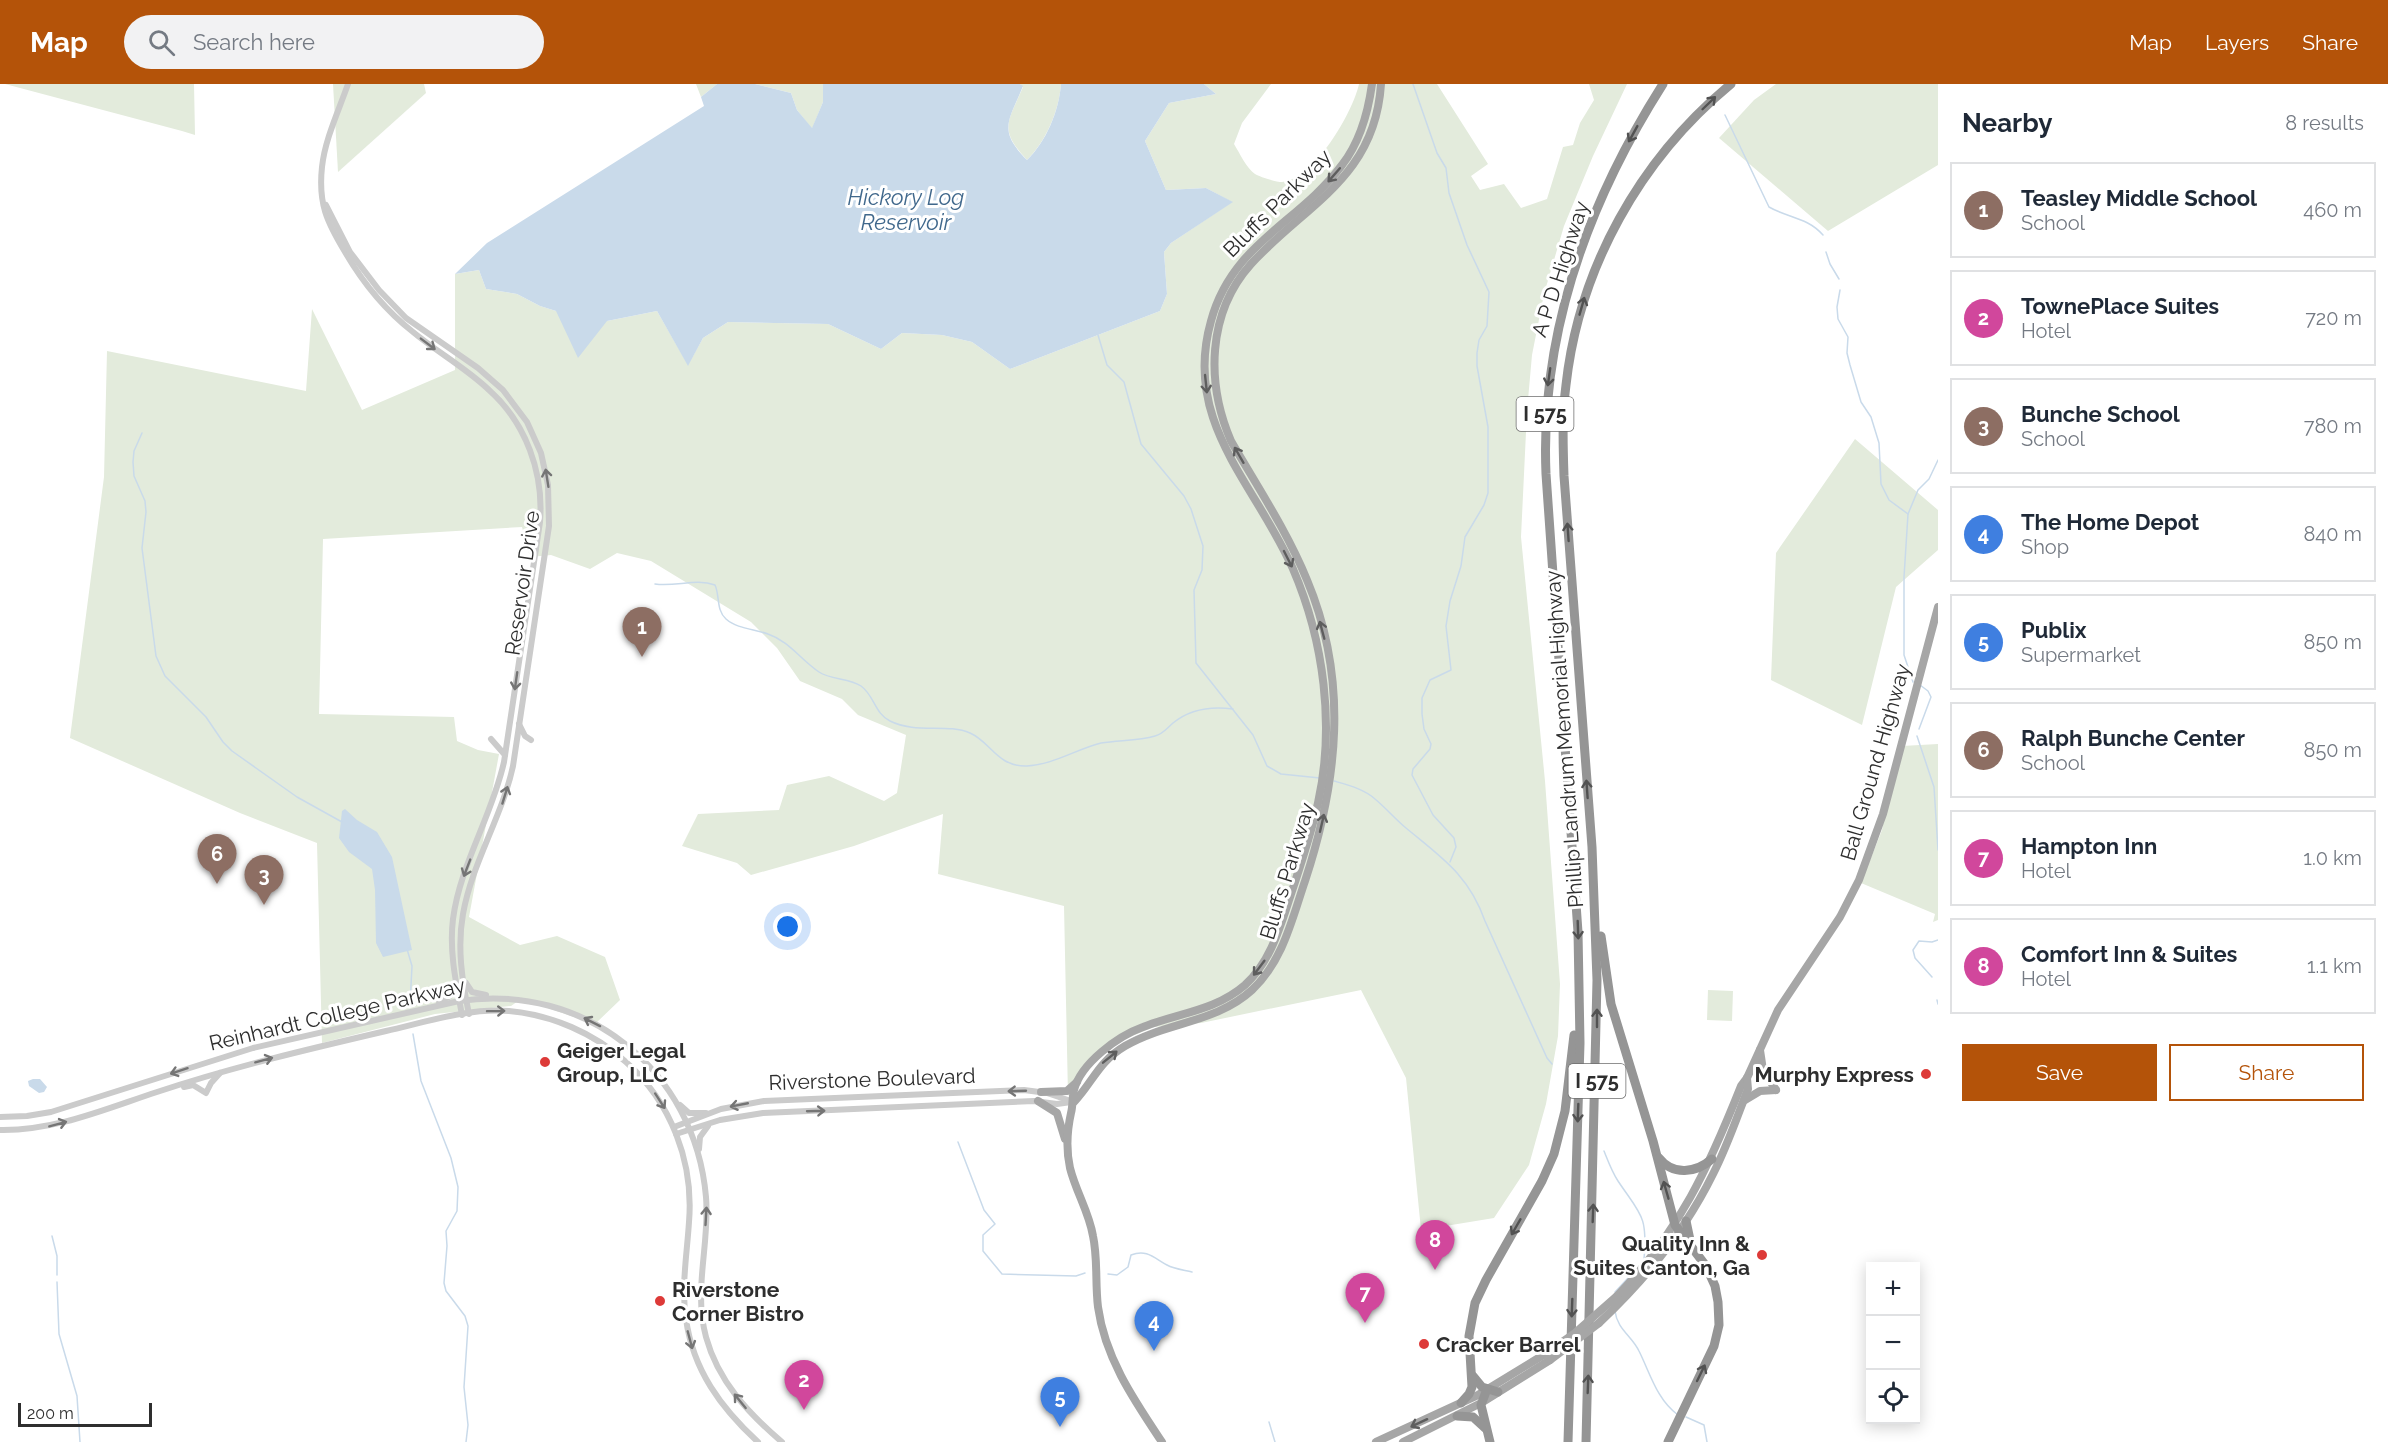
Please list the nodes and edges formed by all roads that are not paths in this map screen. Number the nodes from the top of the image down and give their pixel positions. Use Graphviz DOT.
graph roads {
  1 [pos="348,84"];
  2 [pos="1372,84"];
  3 [pos="1381,84"];
  4 [pos="1663,84"];
  5 [pos="1731,84"];
  6 [pos="323,198"];
  7 [pos="1253,488"];
  8 [pos="1938,607"];
  9 [pos="519,723"];
  10 [pos="491,739"];
  11 [pos="531,740"];
  12 [pos="505,755"];
  13 [pos="1568,766"];
  14 [pos="1592,848"];
  15 [pos="462,971"];
  16 [pos="455,974"];
  17 [pos="1580,991"];
  18 [pos="508,998"];
  19 [pos="463,1000"];
  20 [pos="427,1008"];
  21 [pos="465,1014"];
  22 [pos="1170,1023"];
  23 [pos="1760,1048"];
  24 [pos="222,1071"];
  25 [pos="1747,1078"];
  26 [pos="1079,1080"];
  27 [pos="1041,1092"];
  28 [pos="154,1093"];
  29 [pos="676,1101"];
  30 [pos="1038,1101"];
  31 [pos="1074,1102"];
  32 [pos="1742,1102"];
  33 [pos="715,1112"];
  34 [pos="0,1117"];
  35 [pos="687,1122"];
  36 [pos="711,1123"];
  37 [pos="0,1130"];
  38 [pos="675,1131"];
  39 [pos="690,1131"];
  40 [pos="1067,1148"];
  41 [pos="698,1155"];
  42 [pos="1656,1155"];
  43 [pos="1712,1159"];
  44 [pos="1686,1221"];
  45 [pos="1677,1229"];
  46 [pos="1692,1245"];
  47 [pos="1548,1357"];
  48 [pos="1473,1376"];
  49 [pos="1487,1389"];
  50 [pos="1498,1392"];
  51 [pos="1461,1402"];
  52 [pos="1481,1403"];
  53 [pos="1457,1416"];
  54 [pos="1486,1428"];
  55 [pos="1670,1438"];
  56 [pos="758,1442"];
  57 [pos="782,1442"];
  58 [pos="1162,1442"];
  59 [pos="1376,1442"];
  60 [pos="1403,1442"];
  61 [pos="1490,1442"];
  62 [pos="1568,1442"];
  63 [pos="1586,1442"];
  1 -- 6 [label="street, Reservoir Drive"];
  2 -- 7 [label="main road, Bluffs Parkway, one-way"];
  7 -- 3 [label="main road, Bluffs Parkway, one-way"];
  4 -- 13 [label="highway, A P D Highway / I 575, one-way"];
  14 -- 5 [label="highway, Phillip Landrum Memorial Highway / I 575, one-way"];
  9 -- 6 [label="street, Reservoir Drive, one-way"];
  6 -- 12 [label="street, Reservoir Drive, one-way"];
  7 -- 22 [label="main road, Bluffs Parkway"];
  8 -- 23 [label="main road, Ball Ground Highway"];
  9 -- 11 [label="street"];
  15 -- 9 [label="street, Reservoir Drive, one-way"];
  10 -- 12 [label="street"];
  12 -- 16 [label="street, Reservoir Drive, one-way"];
  13 -- 17 [label="highway, Phillip Landrum Memorial Highway / I 575, one-way"];
  14 -- 42 [label="highway"];
  63 -- 14 [label="highway, Phillip Landrum Memorial Highway / I 575, one-way"];
  15 -- 18 [label="street"];
  15 -- 19 [label="street, Reservoir Drive"];
  16 -- 19 [label="street, Reservoir Drive"];
  16 -- 20 [label="street"];
  17 -- 48 [label="highway, one-way"];
  17 -- 62 [label="highway, Phillip Landrum Memorial Highway / I 575, one-way"];
  18 -- 19 [label="street, Reinhardt College Parkway"];
  29 -- 18 [label="street, Reinhardt College Parkway, one-way"];
  19 -- 20 [label="street, Reinhardt College Parkway"];
  19 -- 21 [label="street, Reservoir Drive"];
  20 -- 34 [label="street, Reinhardt College Parkway, one-way"];
  24 -- 21 [label="street, Reinhardt College Parkway, one-way"];
  21 -- 38 [label="street, Reinhardt College Parkway, one-way"];
  22 -- 26 [label="main road, Bluffs Parkway"];
  31 -- 22 [label="main road, Bluffs Parkway, one-way"];
  23 -- 25 [label="main road, Ball Ground Highway"];
  23 -- 32 [label="main road"];
  24 -- 28 [label="street, Reinhardt College Parkway"];
  24 -- 28 [label="street"];
  25 -- 32 [label="main road, Ball Ground Highway"];
  25 -- 43 [label="main road, Ball Ground Highway"];
  26 -- 27 [label="main road"];
  26 -- 31 [label="main road, Bluffs Parkway"];
  27 -- 31 [label="street, Riverstone Boulevard"];
  27 -- 33 [label="street, Riverstone Boulevard, one-way"];
  37 -- 28 [label="street, Reinhardt College Parkway, one-way"];
  29 -- 33 [label="street"];
  29 -- 35 [label="street, Reinhardt College Parkway"];
  30 -- 31 [label="street, Riverstone Boulevard"];
  36 -- 30 [label="street, Riverstone Boulevard, one-way"];
  30 -- 40 [label="main road"];
  31 -- 40 [label="main road"];
  32 -- 44 [label="main road, Ball Ground Highway"];
  33 -- 35 [label="street, Riverstone Boulevard"];
  35 -- 38 [label="street, Riverstone Boulevard"];
  35 -- 39 [label="street, Reinhardt College Parkway"];
  36 -- 39 [label="street, Riverstone Boulevard"];
  36 -- 41 [label="street"];
  38 -- 39 [label="street, Riverstone Boulevard"];
  38 -- 56 [label="street, Reinhardt College Parkway, one-way"];
  39 -- 41 [label="street, Reinhardt College Parkway"];
  40 -- 58 [label="main road"];
  57 -- 41 [label="street, Reinhardt College Parkway, one-way"];
  42 -- 43 [label="highway"];
  45 -- 42 [label="highway, one-way"];
  43 -- 45 [label="main road, Ball Ground Highway"];
  44 -- 45 [label="main road, Ball Ground Highway"];
  44 -- 46 [label="highway"];
  45 -- 46 [label="highway"];
  45 -- 47 [label="main road, bridge"];
  45 -- 47 [label="main road, Ball Ground Highway, bridge"];
  55 -- 46 [label="highway, one-way"];
  47 -- 49 [label="main road"];
  47 -- 50 [label="main road, Ball Ground Highway"];
  48 -- 49 [label="highway"];
  48 -- 51 [label="highway"];
  49 -- 50 [label="highway"];
  49 -- 51 [label="main road"];
  49 -- 52 [label="highway"];
  50 -- 52 [label="main road, Ball Ground Highway"];
  51 -- 59 [label="main road, one-way"];
  52 -- 53 [label="main road, Ball Ground Highway"];
  52 -- 54 [label="highway"];
  53 -- 54 [label="highway"];
  53 -- 60 [label="main road, Ball Ground Highway"];
  54 -- 61 [label="highway"];
}
